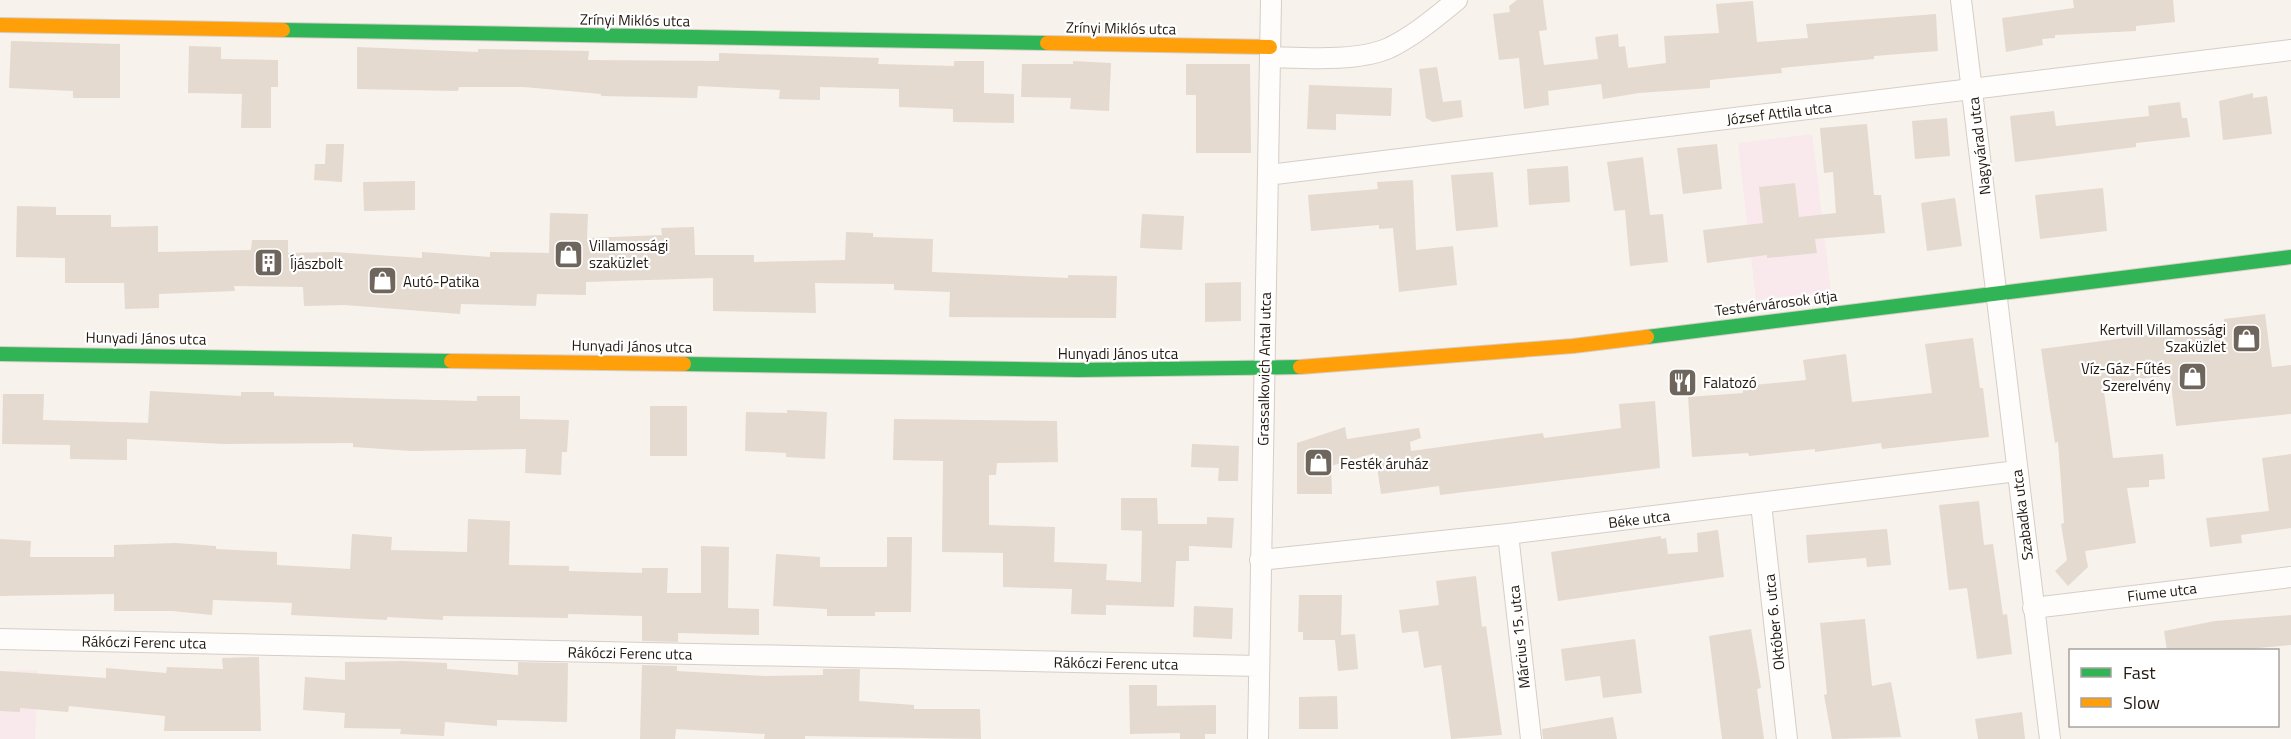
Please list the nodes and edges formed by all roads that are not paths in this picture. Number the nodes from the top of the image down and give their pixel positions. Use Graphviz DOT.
graph roads {
  1 [pos="1271,0"];
  2 [pos="1457,0"];
  3 [pos="1961,0"];
  4 [pos="0,26"];
  5 [pos="2291,50"];
  6 [pos="1270,52"];
  7 [pos="1972,90"];
  8 [pos="1268,175"];
  9 [pos="2291,257"];
  10 [pos="1997,292"];
  11 [pos="0,354"];
  12 [pos="1264,368"];
  13 [pos="2017,471"];
  14 [pos="1761,504"];
  15 [pos="1508,534"];
  16 [pos="1260,560"];
  17 [pos="2291,577"];
  18 [pos="2033,608"];
  19 [pos="0,639"];
  20 [pos="1259,666"];
  21 [pos="1258,739"];
  22 [pos="1531,739"];
  23 [pos="1787,739"];
  24 [pos="2050,739"];
  1 -- 6 [label="street, Grassalkovich Antal utca"];
  2 -- 6 [label="street"];
  3 -- 7 [label="street, Nagyvárad utca"];
  4 -- 6 [label="street, Zrínyi Miklós utca"];
  5 -- 7 [label="street, József Attila utca"];
  6 -- 8 [label="street, Grassalkovich Antal utca"];
  7 -- 8 [label="street, József Attila utca"];
  7 -- 10 [label="street, Nagyvárad utca"];
  8 -- 12 [label="street, Grassalkovich Antal utca"];
  9 -- 10 [label="street, Testvérvárosok útja"];
  10 -- 12 [label="street, Testvérvárosok útja"];
  10 -- 13 [label="street, Szabadka utca"];
  11 -- 12 [label="street, Hunyadi János utca"];
  12 -- 16 [label="street, Grassalkovich Antal utca"];
  13 -- 14 [label="street, Béke utca"];
  13 -- 18 [label="street, Szabadka utca"];
  14 -- 15 [label="street, Béke utca"];
  14 -- 23 [label="street, Október 6. utca"];
  15 -- 16 [label="street, Béke utca"];
  15 -- 22 [label="street, Március 15. utca"];
  16 -- 20 [label="street, Grassalkovich Antal utca"];
  17 -- 18 [label="street, Fiume utca"];
  18 -- 24 [label="street, Szabadka utca"];
  19 -- 20 [label="street, Rákóczi Ferenc utca"];
  20 -- 21 [label="street, Grassalkovich Antal utca"];
}
